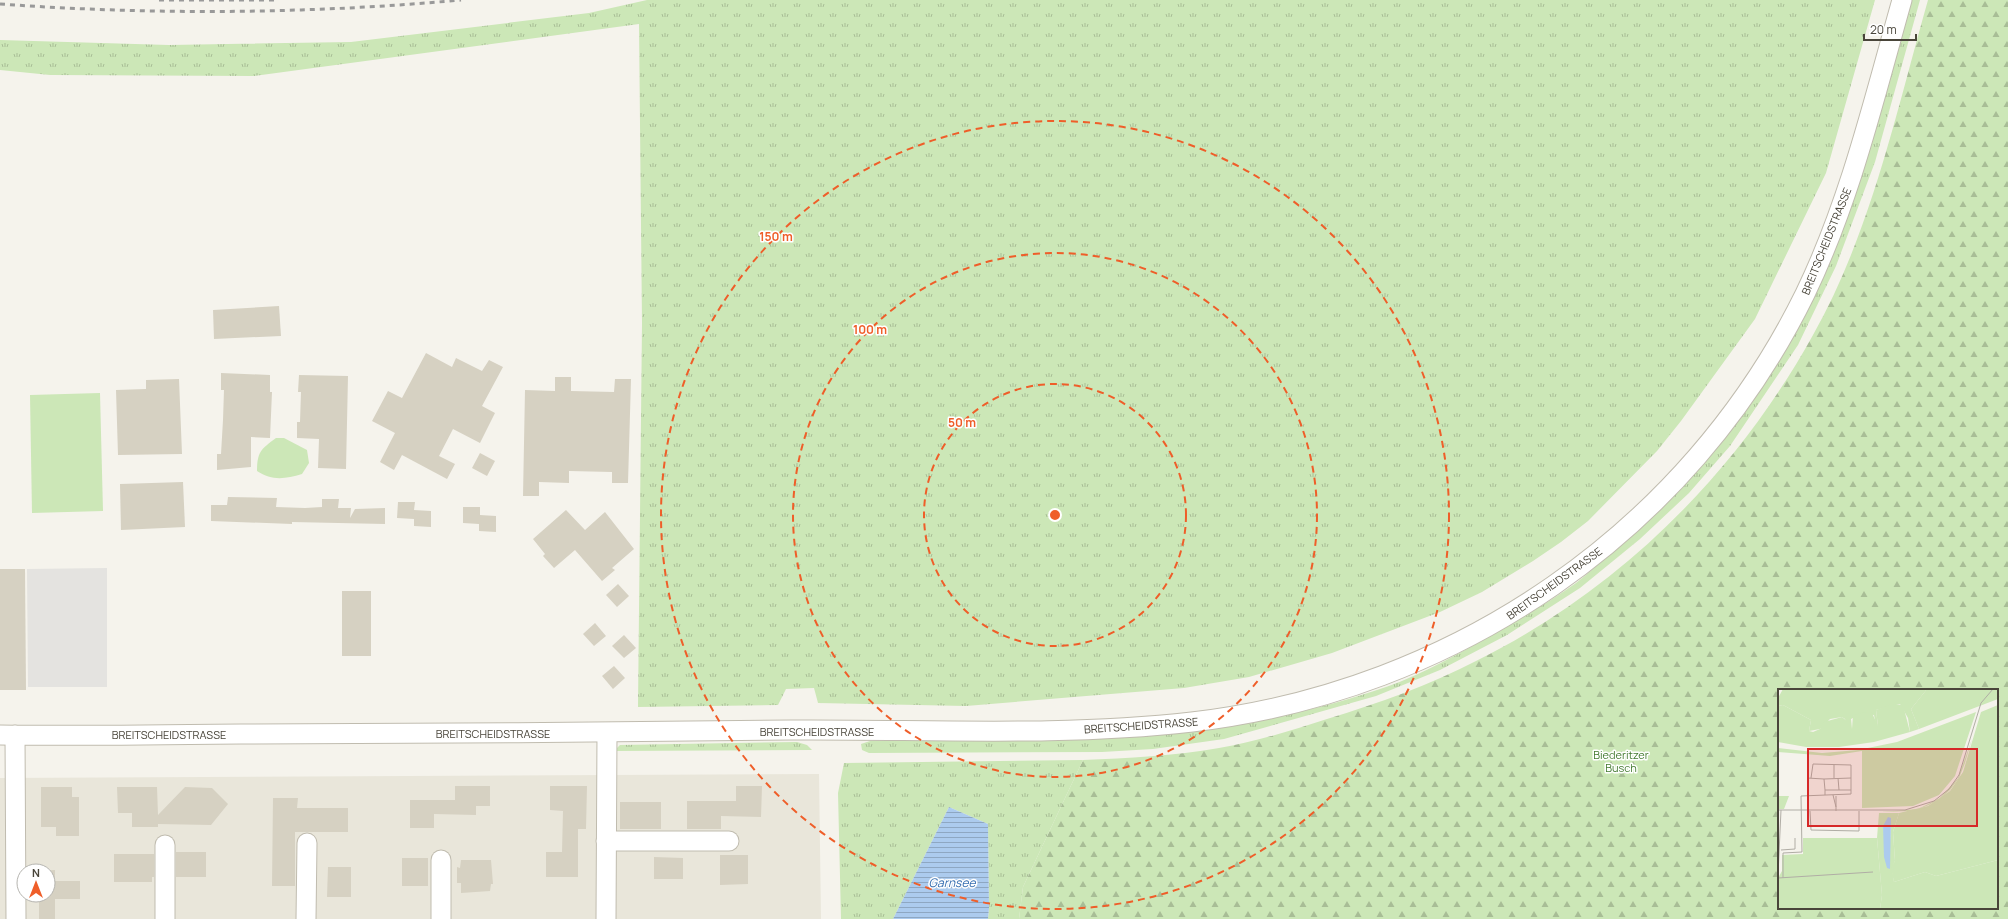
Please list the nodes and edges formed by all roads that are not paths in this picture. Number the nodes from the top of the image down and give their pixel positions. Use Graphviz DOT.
graph roads {
  1 [pos="1902,0"];
  2 [pos="607,733"];
  3 [pos="8,735"];
  4 [pos="606,841"];
  5 [pos="729,841"];
  6 [pos="307,843"];
  7 [pos="165,845"];
  8 [pos="441,860"];
  9 [pos="16,919"];
  10 [pos="165,919"];
  11 [pos="306,919"];
  12 [pos="441,919"];
  13 [pos="606,919"];
  1 -- 2 [label="street, BREITSCHEIDSTRASSE"];
  2 -- 3 [label="street, BREITSCHEIDSTRASSE"];
  2 -- 4 [label="street"];
  3 -- 9 [label="street"];
  4 -- 5 [label="street"];
  4 -- 13 [label="street"];
  6 -- 11 [label="street"];
  7 -- 10 [label="street"];
  8 -- 12 [label="street"];
}
